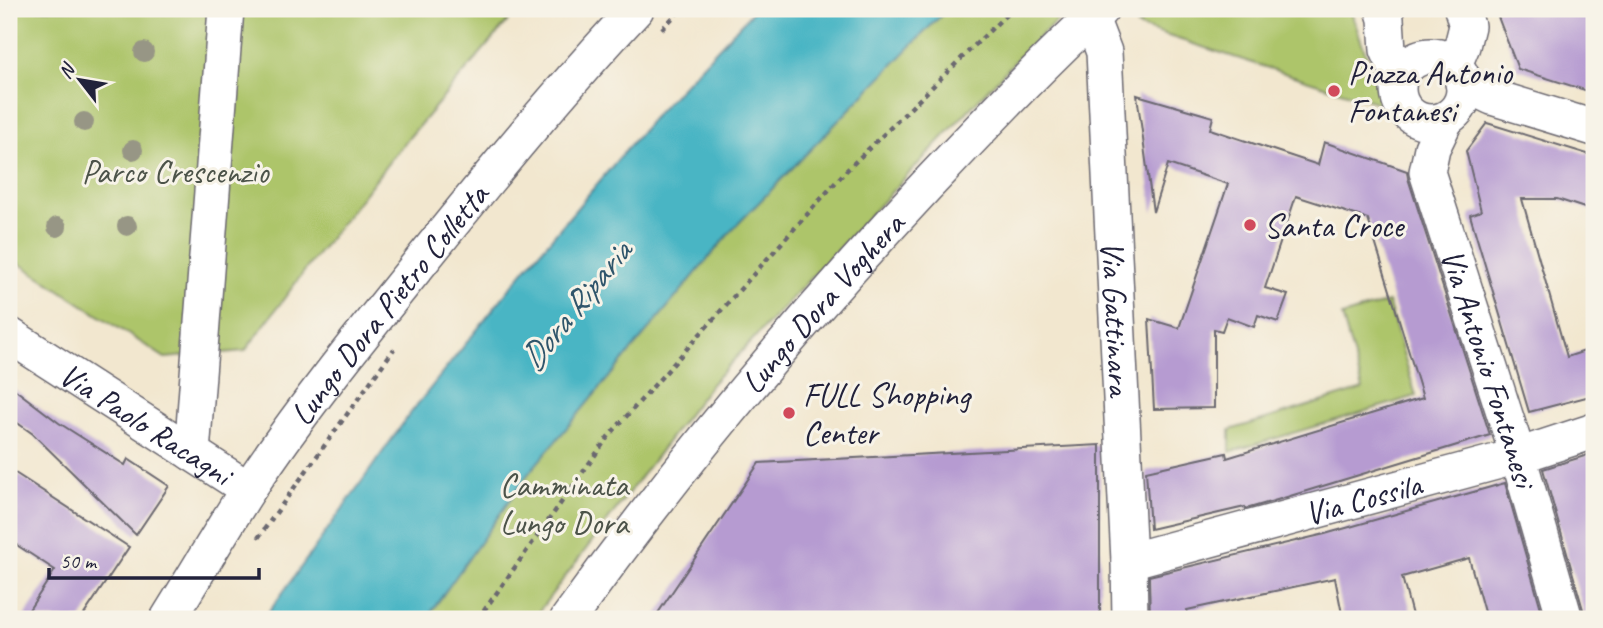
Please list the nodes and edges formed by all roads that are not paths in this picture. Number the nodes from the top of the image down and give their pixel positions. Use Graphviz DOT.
graph roads {
  1 [pos="226,9"];
  2 [pos="1462,9"];
  3 [pos="1096,13"];
  4 [pos="1384,14"];
  5 [pos="646,22"];
  6 [pos="1407,68"];
  7 [pos="1459,74"];
  8 [pos="1446,118"];
  9 [pos="1594,128"];
  10 [pos="9,335"];
  11 [pos="1594,431"];
  12 [pos="192,453"];
  13 [pos="1518,456"];
  14 [pos="248,489"];
  15 [pos="1129,561"];
  16 [pos="168,619"];
  17 [pos="568,619"];
  18 [pos="1130,619"];
  19 [pos="1565,619"];
  1 -- 12 [label="street"];
  2 -- 7 [label="street"];
  3 -- 15 [label="street, Via Gattinara"];
  3 -- 17 [label="street, Lungo Dora Voghera"];
  4 -- 6 [label="street"];
  5 -- 14 [label="street, Lungo Dora Pietro Colletta"];
  6 -- 7 [label="street"];
  6 -- 8 [label="street"];
  7 -- 8 [label="street"];
  7 -- 9 [label="street"];
  8 -- 13 [label="street, Via Antonio Fontanesi"];
  10 -- 12 [label="street, Via Paolo Racagni"];
  11 -- 13 [label="street, Via Cossila"];
  12 -- 14 [label="street, Via Paolo Racagni"];
  13 -- 15 [label="street, Via Cossila"];
  13 -- 19 [label="street, Via Antonio Fontanesi"];
  14 -- 16 [label="street, Lungo Dora Pietro Colletta"];
  15 -- 18 [label="street, Via Gattinara"];
}
